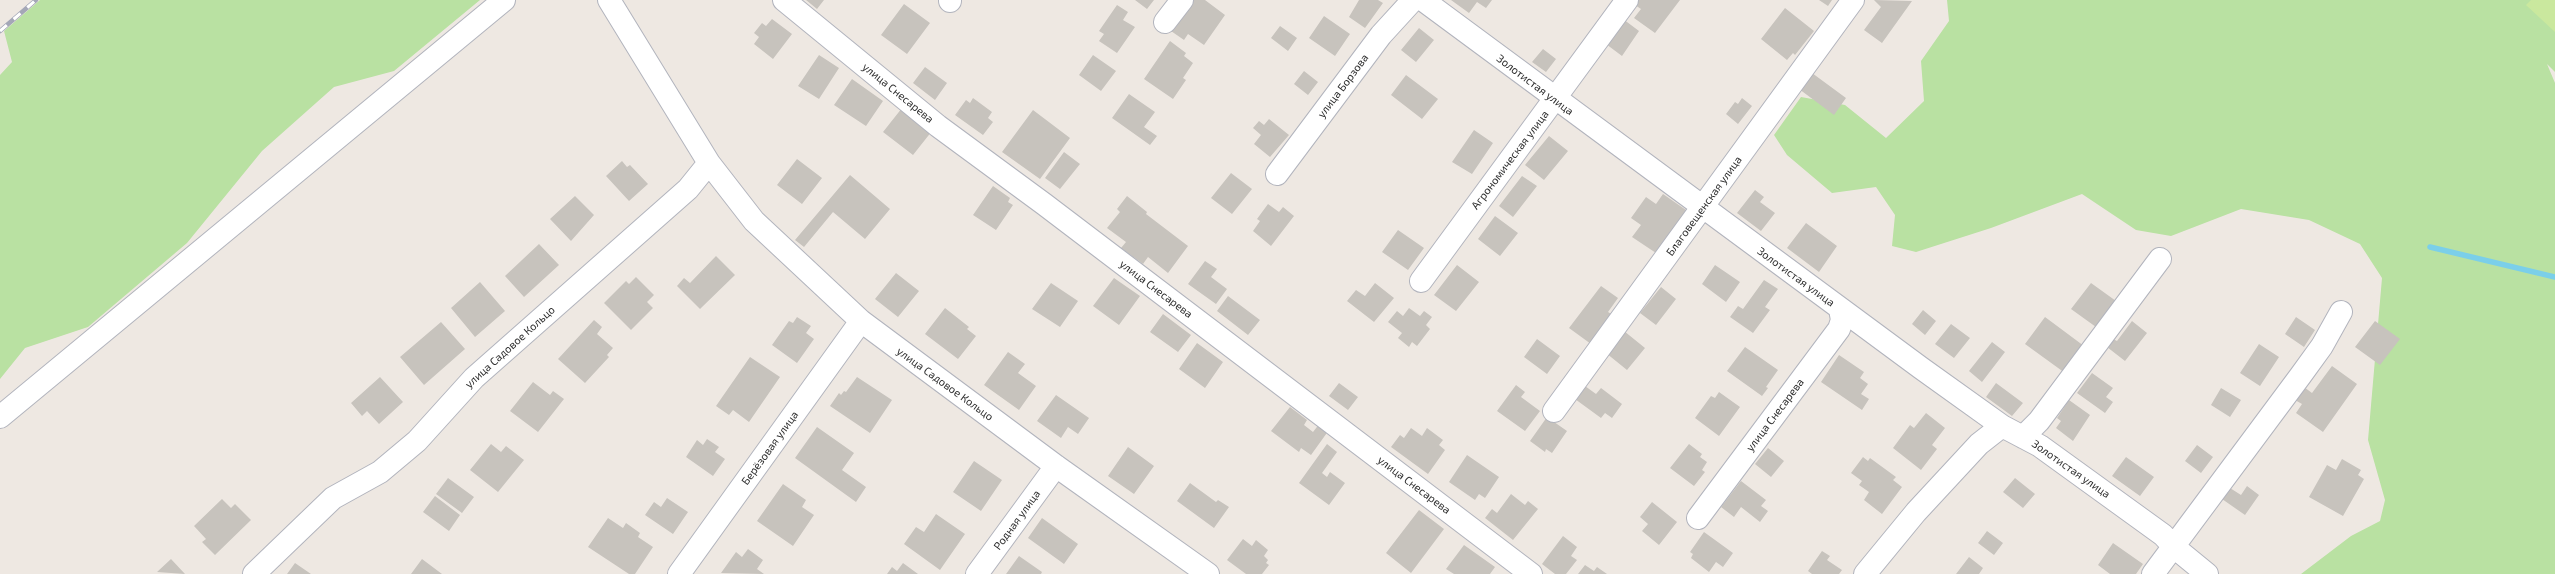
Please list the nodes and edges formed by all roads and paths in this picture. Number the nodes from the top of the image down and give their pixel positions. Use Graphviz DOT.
graph roads {
  1 [pos="504,0"];
  2 [pos="609,0"];
  3 [pos="784,0"];
  4 [pos="1182,0"];
  5 [pos="1413,0"];
  6 [pos="1423,0"];
  7 [pos="1627,0"];
  8 [pos="1853,0"];
  9 [pos="1165,22"];
  10 [pos="1554,100"];
  11 [pos="710,163"];
  12 [pos="1277,174"];
  13 [pos="1702,208"];
  14 [pos="2160,259"];
  15 [pos="1421,281"];
  16 [pos="1840,309"];
  17 [pos="2341,312"];
  18 [pos="861,322"];
  19 [pos="1554,411"];
  20 [pos="0,417"];
  21 [pos="2002,426"];
  22 [pos="2022,437"];
  23 [pos="1056,466"];
  24 [pos="1698,518"];
  25 [pos="2174,547"];
  26 [pos="254,574"];
  27 [pos="679,574"];
  28 [pos="977,574"];
  29 [pos="1208,574"];
  30 [pos="1531,574"];
  31 [pos="1865,574"];
  32 [pos="2153,574"];
  33 [pos="2207,574"];
  1 -- 20 [label="street"];
  2 -- 11 [label="street, улица Садовое Кольцо"];
  3 -- 30 [label="street, улица Снесарева"];
  4 -- 9 [label="street"];
  5 -- 12 [label="street, улица Борзова"];
  6 -- 10 [label="street, Золотистая улица"];
  7 -- 10 [label="street, Агрономическая улица"];
  8 -- 13 [label="street, Благовещенская улица"];
  10 -- 13 [label="street, Золотистая улица"];
  10 -- 15 [label="street, Агрономическая улица"];
  11 -- 18 [label="street, улица Садовое Кольцо"];
  11 -- 26 [label="street, улица Садовое Кольцо"];
  13 -- 16 [label="street, Золотистая улица"];
  13 -- 19 [label="street, Благовещенская улица"];
  14 -- 22 [label="street"];
  16 -- 21 [label="street, Золотистая улица"];
  16 -- 24 [label="street, улица Снесарева"];
  17 -- 25 [label="street"];
  18 -- 23 [label="street, улица Садовое Кольцо"];
  18 -- 27 [label="street, Берёзовая улица"];
  21 -- 22 [label="street, Золотистая улица"];
  21 -- 31 [label="street"];
  22 -- 25 [label="street, Золотистая улица"];
  23 -- 28 [label="street, Родная улица"];
  23 -- 29 [label="street, улица Садовое Кольцо"];
  25 -- 32 [label="street"];
  25 -- 33 [label="street, Золотистая улица"];
}
